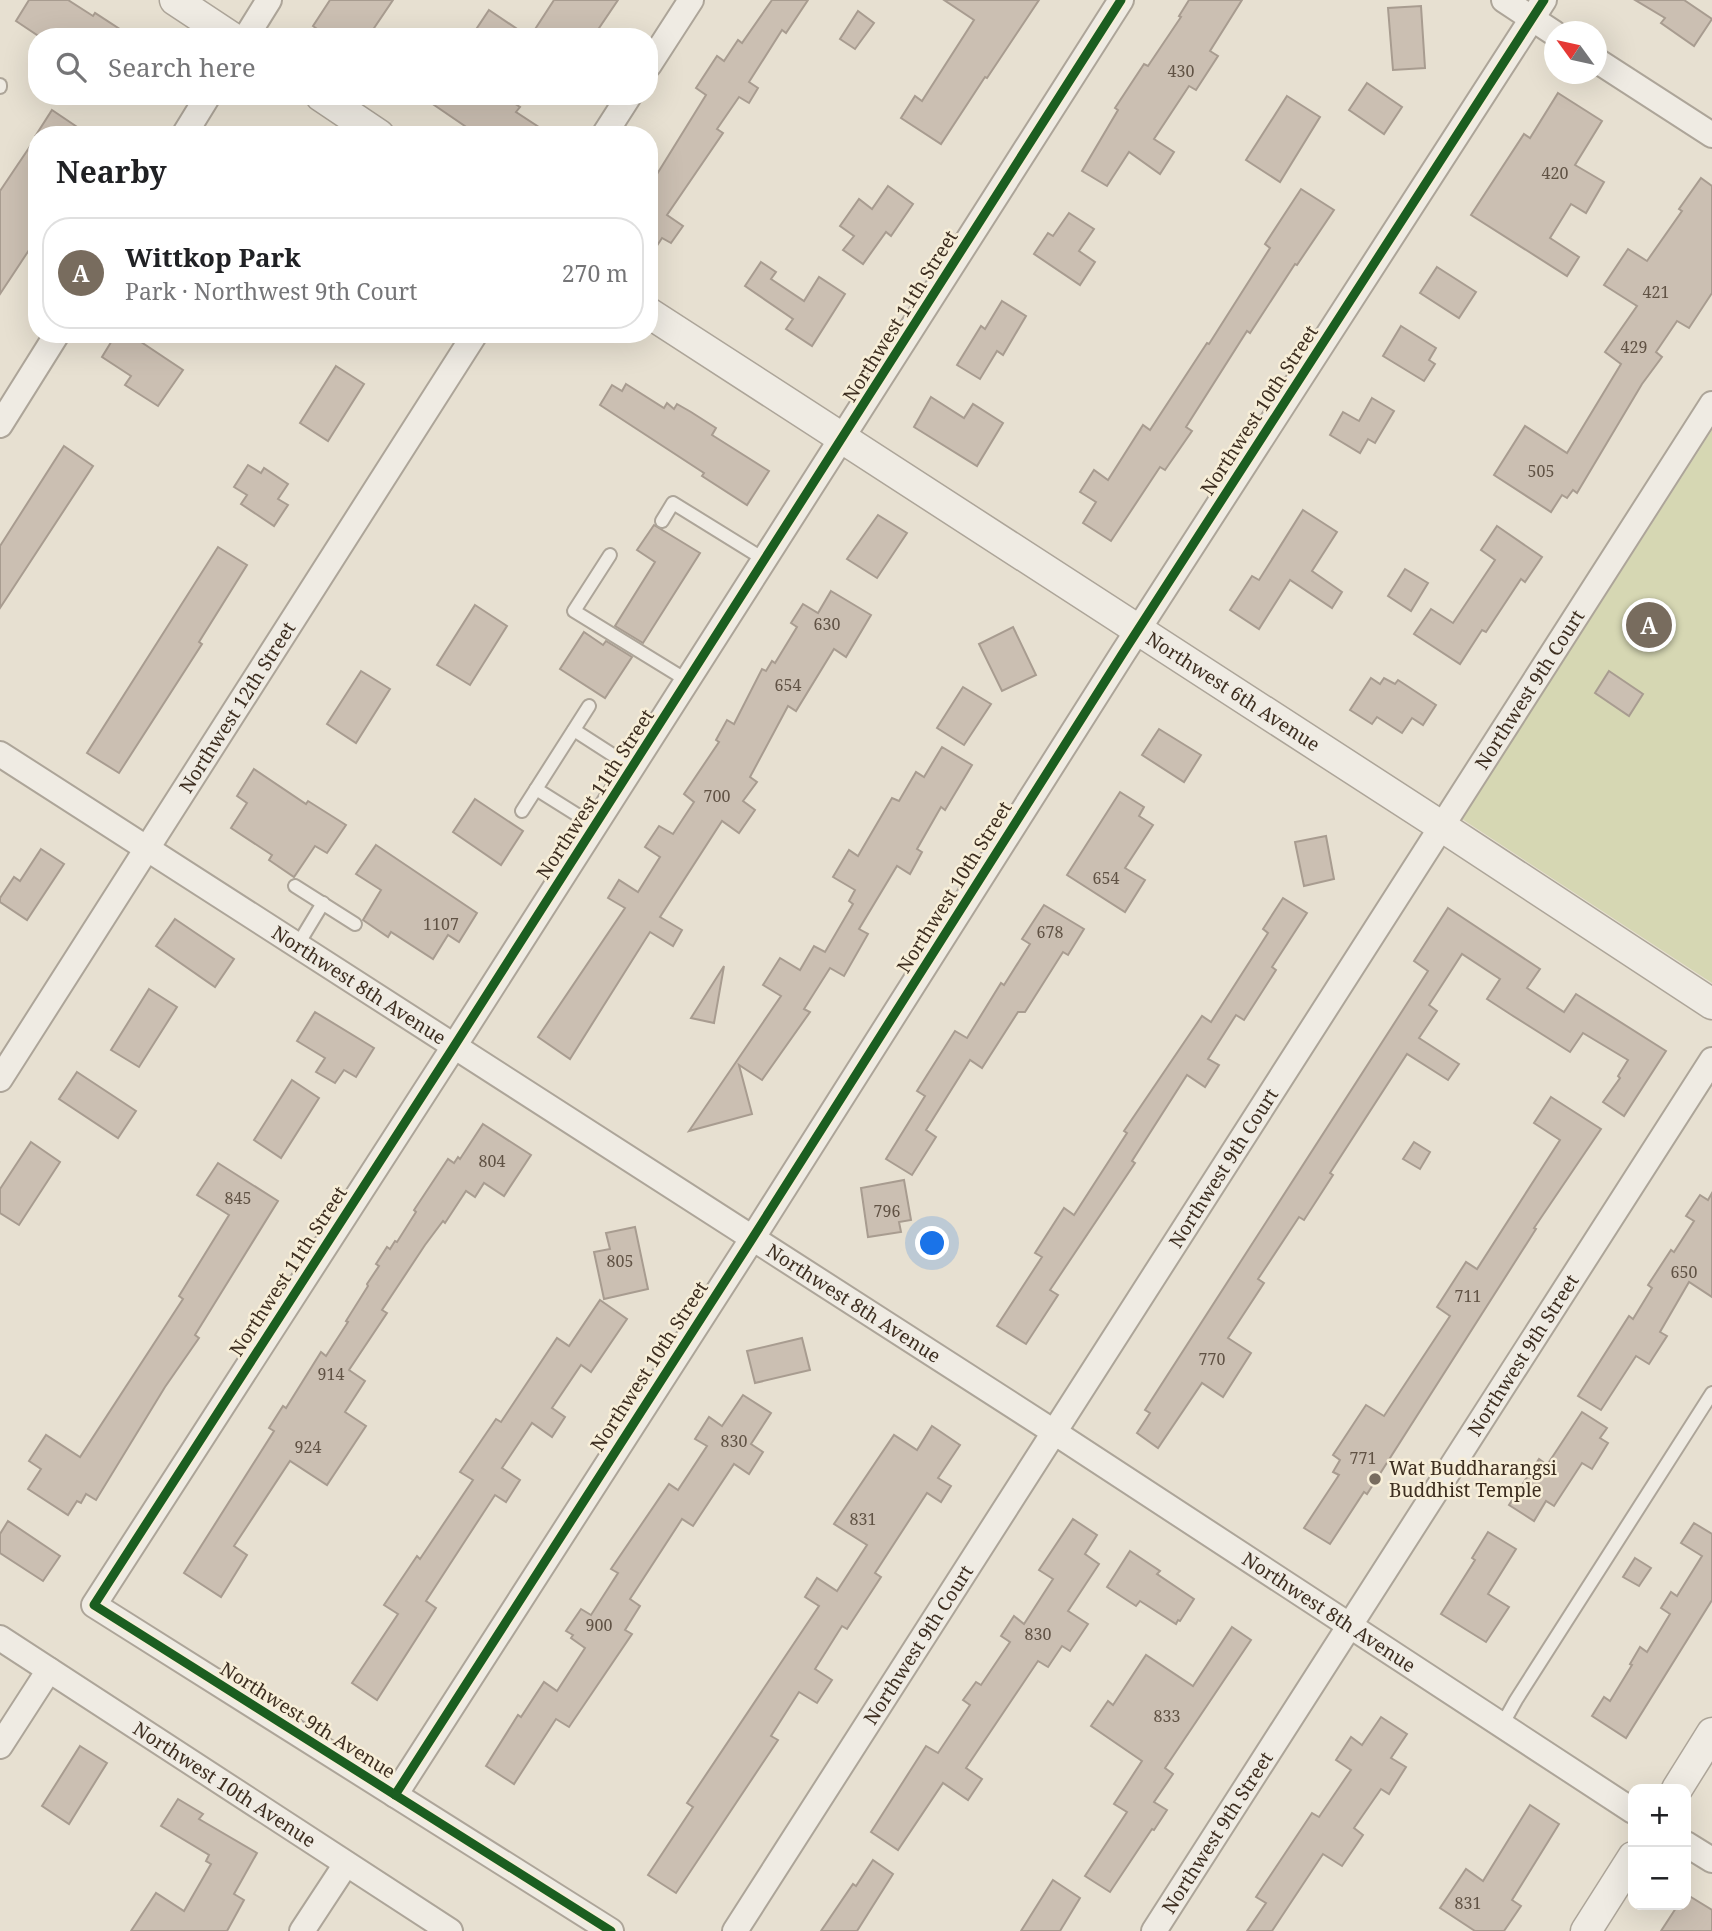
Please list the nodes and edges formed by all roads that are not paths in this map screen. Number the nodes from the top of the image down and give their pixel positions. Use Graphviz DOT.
graph roads {
  1 [pos="175,0"];
  2 [pos="269,0"];
  3 [pos="691,0"];
  4 [pos="1121,0"];
  5 [pos="1504,0"];
  6 [pos="1538,9"];
  7 [pos="217,28"];
  8 [pos="252,28"];
  9 [pos="658,51"];
  10 [pos="1607,67"];
  11 [pos="202,105"];
  12 [pos="334,105"];
  13 [pos="623,105"];
  14 [pos="190,126"];
  15 [pos="366,126"];
  16 [pos="610,126"];
  17 [pos="1712,135"];
  18 [pos="658,319"];
  19 [pos="52,343"];
  20 [pos="469,343"];
  21 [pos="1712,404"];
  22 [pos="0,425"];
  23 [pos="843,439"];
  24 [pos="662,521"];
  25 [pos="610,555"];
  26 [pos="765,560"];
  27 [pos="1138,629"];
  28 [pos="688,681"];
  29 [pos="589,706"];
  30 [pos="574,730"];
  31 [pos="0,754"];
  32 [pos="632,768"];
  33 [pos="536,789"];
  34 [pos="522,811"];
  35 [pos="595,826"];
  36 [pos="1441,826"];
  37 [pos="146,849"];
  38 [pos="295,886"];
  39 [pos="323,903"];
  40 [pos="355,924"];
  41 [pos="297,946"];
  42 [pos="1712,1004"];
  43 [pos="453,1048"];
  44 [pos="1712,1060"];
  45 [pos="0,1079"];
  46 [pos="752,1239"];
  47 [pos="1712,1393"];
  48 [pos="1054,1432"];
  49 [pos="94,1605"];
  50 [pos="1350,1626"];
  51 [pos="0,1638"];
  52 [pos="49,1670"];
  53 [pos="1502,1726"];
  54 [pos="1712,1733"];
  55 [pos="0,1746"];
  56 [pos="1680,1784"];
  57 [pos="395,1795"];
  58 [pos="1628,1808"];
  59 [pos="1691,1847"];
  60 [pos="1712,1860"];
  61 [pos="346,1864"];
  62 [pos="1628,1865"];
  63 [pos="302,1931"];
  64 [pos="450,1931"];
  65 [pos="611,1931"];
  66 [pos="736,1931"];
  67 [pos="1154,1931"];
  68 [pos="1586,1931"];
  1 -- 7 [label="street"];
  2 -- 8 [label="street"];
  3 -- 9 [label="street"];
  4 -- 23 [label="street, Northwest 11th Street"];
  5 -- 6 [label="street"];
  6 -- 27 [label="street, Northwest 10th Street"];
  10 -- 17 [label="street"];
  11 -- 14 [label="street"];
  12 -- 15 [label="street"];
  13 -- 16 [label="street"];
  18 -- 23 [label="street, Northwest 6th Avenue"];
  19 -- 22 [label="street"];
  20 -- 37 [label="street, Northwest 12th Street"];
  21 -- 36 [label="street, Northwest 9th Court"];
  23 -- 26 [label="street, Northwest 11th Street"];
  23 -- 27 [label="street, Northwest 6th Avenue"];
  24 -- 26 [label="lane"];
  25 -- 28 [label="lane"];
  26 -- 28 [label="street, Northwest 11th Street"];
  27 -- 36 [label="street, Northwest 6th Avenue"];
  27 -- 46 [label="street, Northwest 10th Street"];
  28 -- 32 [label="street, Northwest 11th Street"];
  29 -- 30 [label="lane"];
  30 -- 32 [label="lane"];
  30 -- 33 [label="lane"];
  31 -- 37 [label="street, Northwest 8th Avenue"];
  32 -- 35 [label="street, Northwest 11th Street"];
  33 -- 34 [label="lane"];
  33 -- 35 [label="lane"];
  35 -- 43 [label="street, Northwest 11th Street"];
  36 -- 42 [label="street, Northwest 6th Avenue"];
  36 -- 48 [label="street, Northwest 9th Court"];
  37 -- 41 [label="street, Northwest 8th Avenue"];
  37 -- 45 [label="street, Northwest 12th Street"];
  38 -- 39 [label="lane"];
  39 -- 40 [label="lane"];
  39 -- 41 [label="lane"];
  41 -- 43 [label="street, Northwest 8th Avenue"];
  43 -- 46 [label="street, Northwest 8th Avenue"];
  43 -- 49 [label="street, Northwest 11th Street"];
  44 -- 50 [label="street, Northwest 9th Street"];
  46 -- 48 [label="street, Northwest 8th Avenue"];
  46 -- 57 [label="street, Northwest 10th Street"];
  47 -- 53 [label="lane"];
  48 -- 50 [label="street, Northwest 8th Avenue"];
  48 -- 66 [label="street, Northwest 9th Court"];
  49 -- 57 [label="street, Northwest 9th Avenue"];
  50 -- 53 [label="street, Northwest 8th Avenue"];
  50 -- 67 [label="street, Northwest 9th Street"];
  51 -- 52 [label="street, Northwest 10th Avenue"];
  52 -- 55 [label="street"];
  52 -- 61 [label="street, Northwest 10th Avenue"];
  53 -- 58 [label="street, Northwest 8th Avenue"];
  54 -- 56 [label="street"];
  57 -- 65 [label="street, Northwest 9th Avenue"];
  59 -- 60 [label="street"];
  61 -- 63 [label="street"];
  61 -- 64 [label="street, Northwest 10th Avenue"];
  62 -- 68 [label="street"];
}
